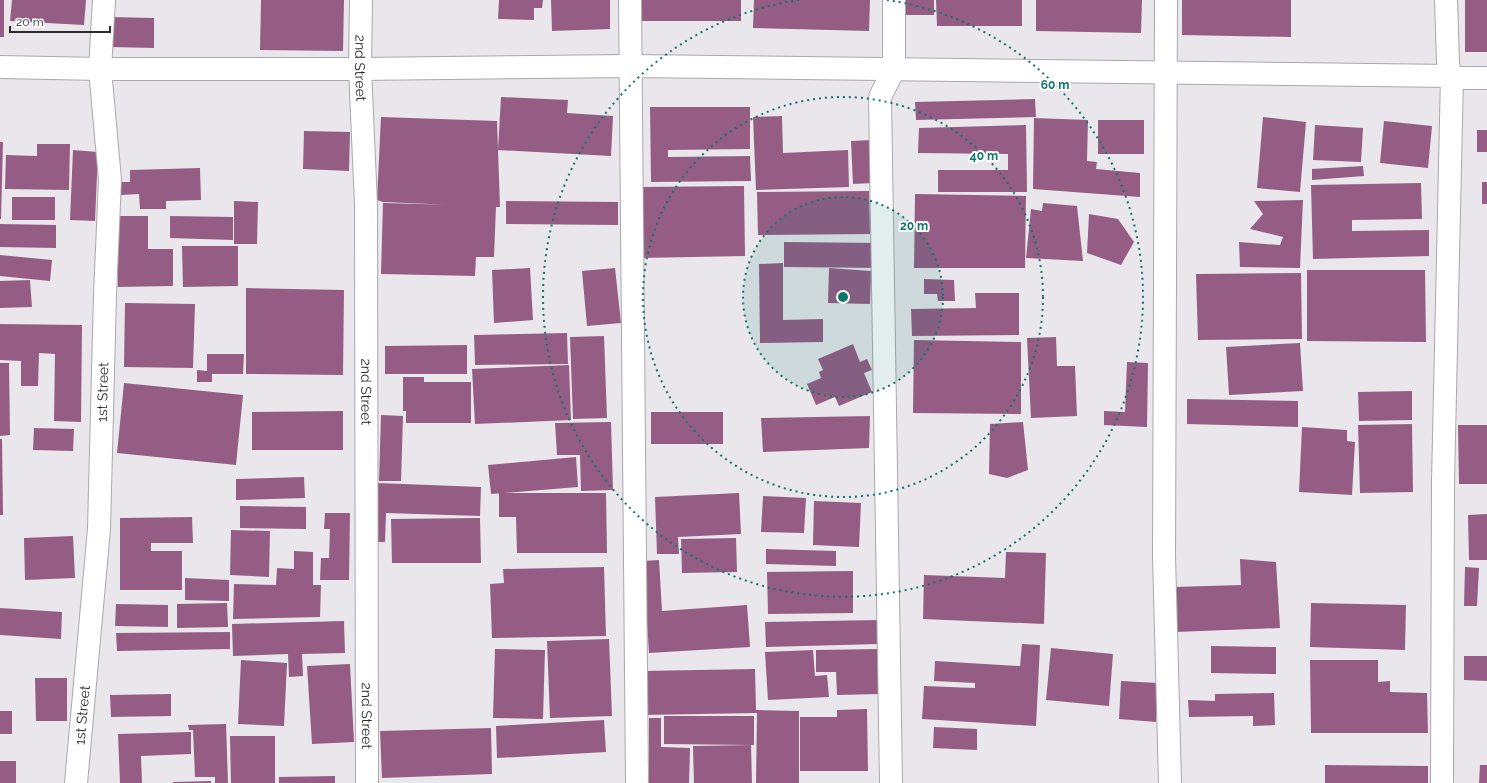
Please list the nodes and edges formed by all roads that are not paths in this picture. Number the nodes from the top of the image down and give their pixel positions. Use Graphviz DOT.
graph roads {
  1 [pos="104,0"];
  2 [pos="360,0"];
  3 [pos="630,0"];
  4 [pos="894,0"];
  5 [pos="1166,0"];
  6 [pos="1446,0"];
  7 [pos="631,66"];
  8 [pos="0,67"];
  9 [pos="100,69"];
  10 [pos="360,69"];
  11 [pos="894,69"];
  12 [pos="1166,73"];
  13 [pos="1452,76"];
  14 [pos="1487,78"];
  15 [pos="76,783"];
  16 [pos="367,783"];
  17 [pos="637,783"];
  18 [pos="891,783"];
  19 [pos="1170,783"];
  20 [pos="1442,783"];
  1 -- 9 [label="street, 1st Street"];
  2 -- 10 [label="street, 2nd Street"];
  3 -- 7 [label="street"];
  4 -- 11 [label="street"];
  5 -- 12 [label="street"];
  6 -- 13 [label="street"];
  7 -- 10 [label="street"];
  7 -- 11 [label="street"];
  7 -- 17 [label="street"];
  8 -- 9 [label="street"];
  9 -- 10 [label="street"];
  9 -- 15 [label="street, 1st Street"];
  10 -- 16 [label="street, 2nd Street"];
  11 -- 12 [label="street"];
  11 -- 18 [label="street"];
  12 -- 13 [label="street"];
  12 -- 19 [label="street"];
  13 -- 14 [label="street"];
  13 -- 20 [label="street"];
}
